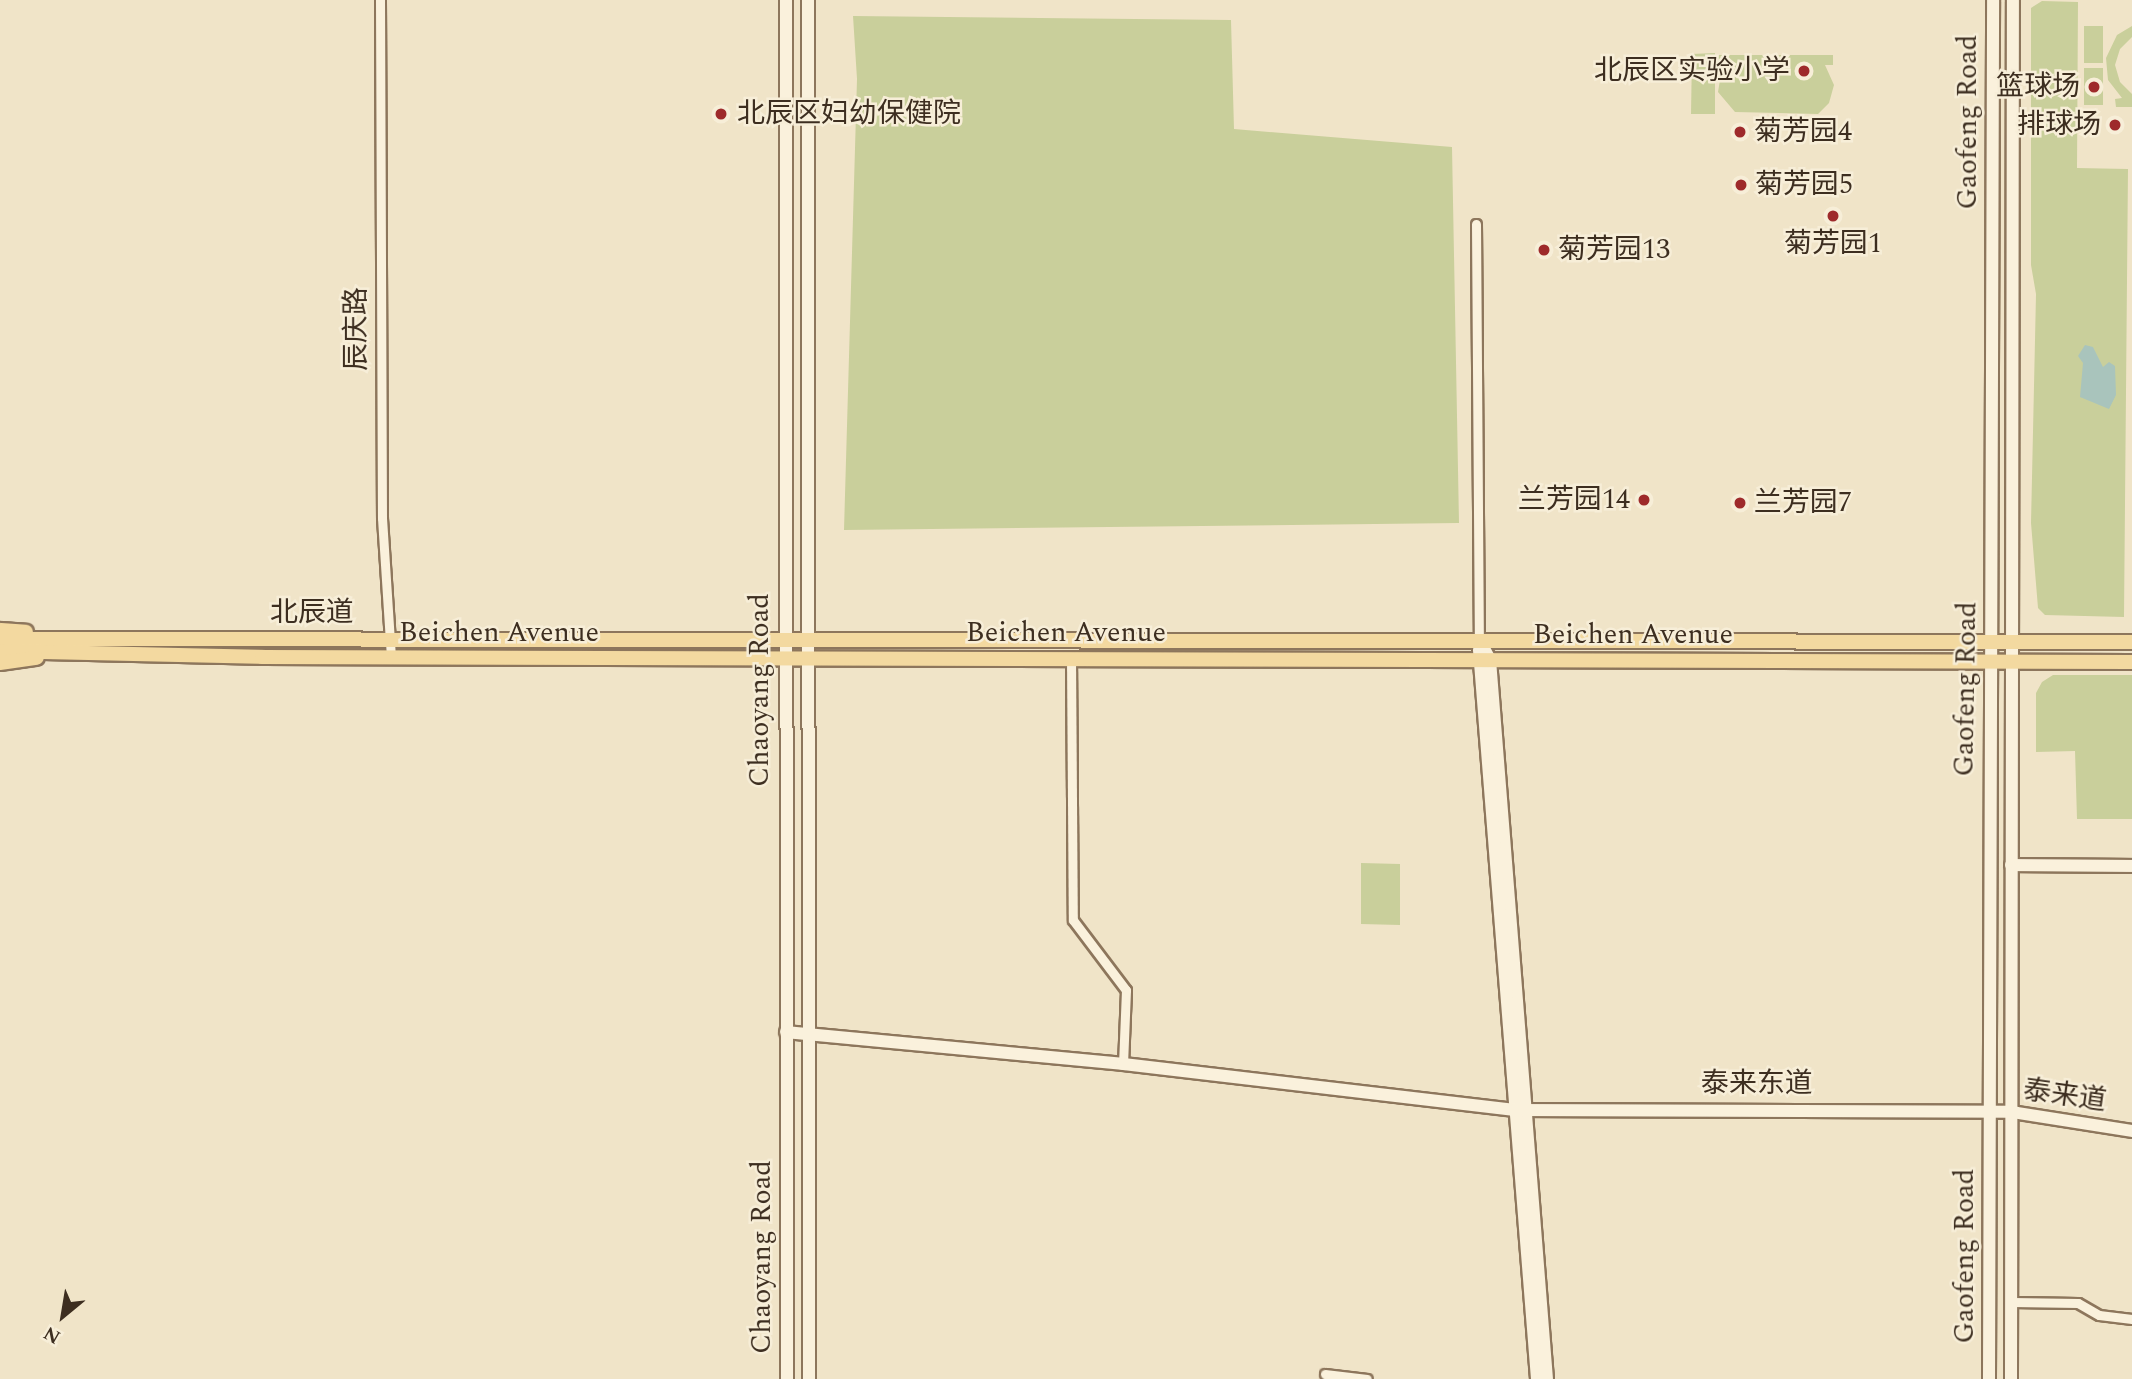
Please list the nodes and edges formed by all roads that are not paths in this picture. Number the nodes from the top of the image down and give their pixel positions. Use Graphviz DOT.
graph roads {
  1 [pos="377,0"];
  2 [pos="786,0"];
  3 [pos="808,0"];
  4 [pos="1993,0"];
  5 [pos="2013,0"];
  6 [pos="1476,223"];
  7 [pos="0,629"];
  8 [pos="386,638"];
  9 [pos="808,638"];
  10 [pos="0,639"];
  11 [pos="784,639"];
  12 [pos="1479,639"];
  13 [pos="1991,641"];
  14 [pos="2014,641"];
  15 [pos="2132,642"];
  16 [pos="58,646"];
  17 [pos="0,651"];
  18 [pos="388,657"];
  19 [pos="1071,657"];
  20 [pos="784,658"];
  21 [pos="808,658"];
  22 [pos="1484,660"];
  23 [pos="1991,662"];
  24 [pos="2013,662"];
  25 [pos="2132,662"];
  26 [pos="0,663"];
  27 [pos="2011,865"];
  28 [pos="2132,866"];
  29 [pos="786,1032"];
  30 [pos="809,1032"];
  31 [pos="1123,1064"];
  32 [pos="1520,1110"];
  33 [pos="1990,1112"];
  34 [pos="2012,1112"];
  35 [pos="2132,1131"];
  36 [pos="2012,1302"];
  37 [pos="2132,1319"];
  38 [pos="1325,1374"];
  39 [pos="787,1379"];
  40 [pos="809,1379"];
  41 [pos="1367,1379"];
  42 [pos="1537,1379"];
  43 [pos="1547,1379"];
  44 [pos="1989,1379"];
  45 [pos="2011,1379"];
  1 -- 8 [label="street, 辰庆路"];
  2 -- 11 [label="main road, Chaoyang Road"];
  3 -- 9 [label="main road, Chaoyang Road"];
  4 -- 13 [label="main road, Gaofeng Road"];
  5 -- 14 [label="main road, Gaofeng Road"];
  6 -- 12 [label="street"];
  7 -- 16 [label="main road"];
  8 -- 11 [label="main road, 北辰道"];
  8 -- 16 [label="main road, 北辰道"];
  8 -- 18 [label="street, 辰庆路"];
  9 -- 11 [label="main road, Beichen Avenue"];
  9 -- 12 [label="main road, Beichen Avenue"];
  9 -- 21 [label="main road, Chaoyang Road"];
  10 -- 16 [label="main road, 北辰道"];
  11 -- 20 [label="main road, Chaoyang Road"];
  12 -- 13 [label="main road, Beichen Avenue"];
  12 -- 22 [label="main road"];
  13 -- 14 [label="main road, Beichen Avenue"];
  13 -- 23 [label="main road, Gaofeng Road"];
  14 -- 15 [label="main road, Beichen Avenue"];
  14 -- 24 [label="main road, Gaofeng Road"];
  16 -- 17 [label="main road, Beichen Avenue"];
  16 -- 18 [label="main road, Beichen Avenue"];
  16 -- 26 [label="main road"];
  18 -- 20 [label="main road, Beichen Avenue"];
  19 -- 21 [label="main road, Beichen Avenue"];
  19 -- 22 [label="main road, Beichen Avenue"];
  19 -- 31 [label="street"];
  20 -- 21 [label="main road, Beichen Avenue"];
  20 -- 29 [label="main road, Chaoyang Road"];
  21 -- 30 [label="main road, Chaoyang Road"];
  22 -- 23 [label="main road, Beichen Avenue"];
  22 -- 32 [label="main road"];
  23 -- 24 [label="main road, Beichen Avenue"];
  23 -- 33 [label="main road, Gaofeng Road"];
  24 -- 25 [label="main road, Beichen Avenue"];
  24 -- 27 [label="main road, Gaofeng Road"];
  27 -- 28 [label="main road"];
  27 -- 34 [label="main road, Gaofeng Road"];
  29 -- 30 [label="main road, 泰来东道"];
  29 -- 39 [label="main road, Chaoyang Road"];
  30 -- 31 [label="main road, 泰来东道"];
  30 -- 40 [label="main road, Chaoyang Road"];
  31 -- 32 [label="main road, 泰来东道"];
  32 -- 33 [label="main road, 泰来东道"];
  32 -- 42 [label="main road"];
  32 -- 43 [label="main road"];
  33 -- 34 [label="main road, 泰来道"];
  33 -- 44 [label="main road, Gaofeng Road"];
  34 -- 35 [label="main road, 泰来道"];
  34 -- 36 [label="main road, Gaofeng Road"];
  36 -- 37 [label="street"];
  36 -- 45 [label="main road, Gaofeng Road"];
  38 -- 41 [label="street"];
}
